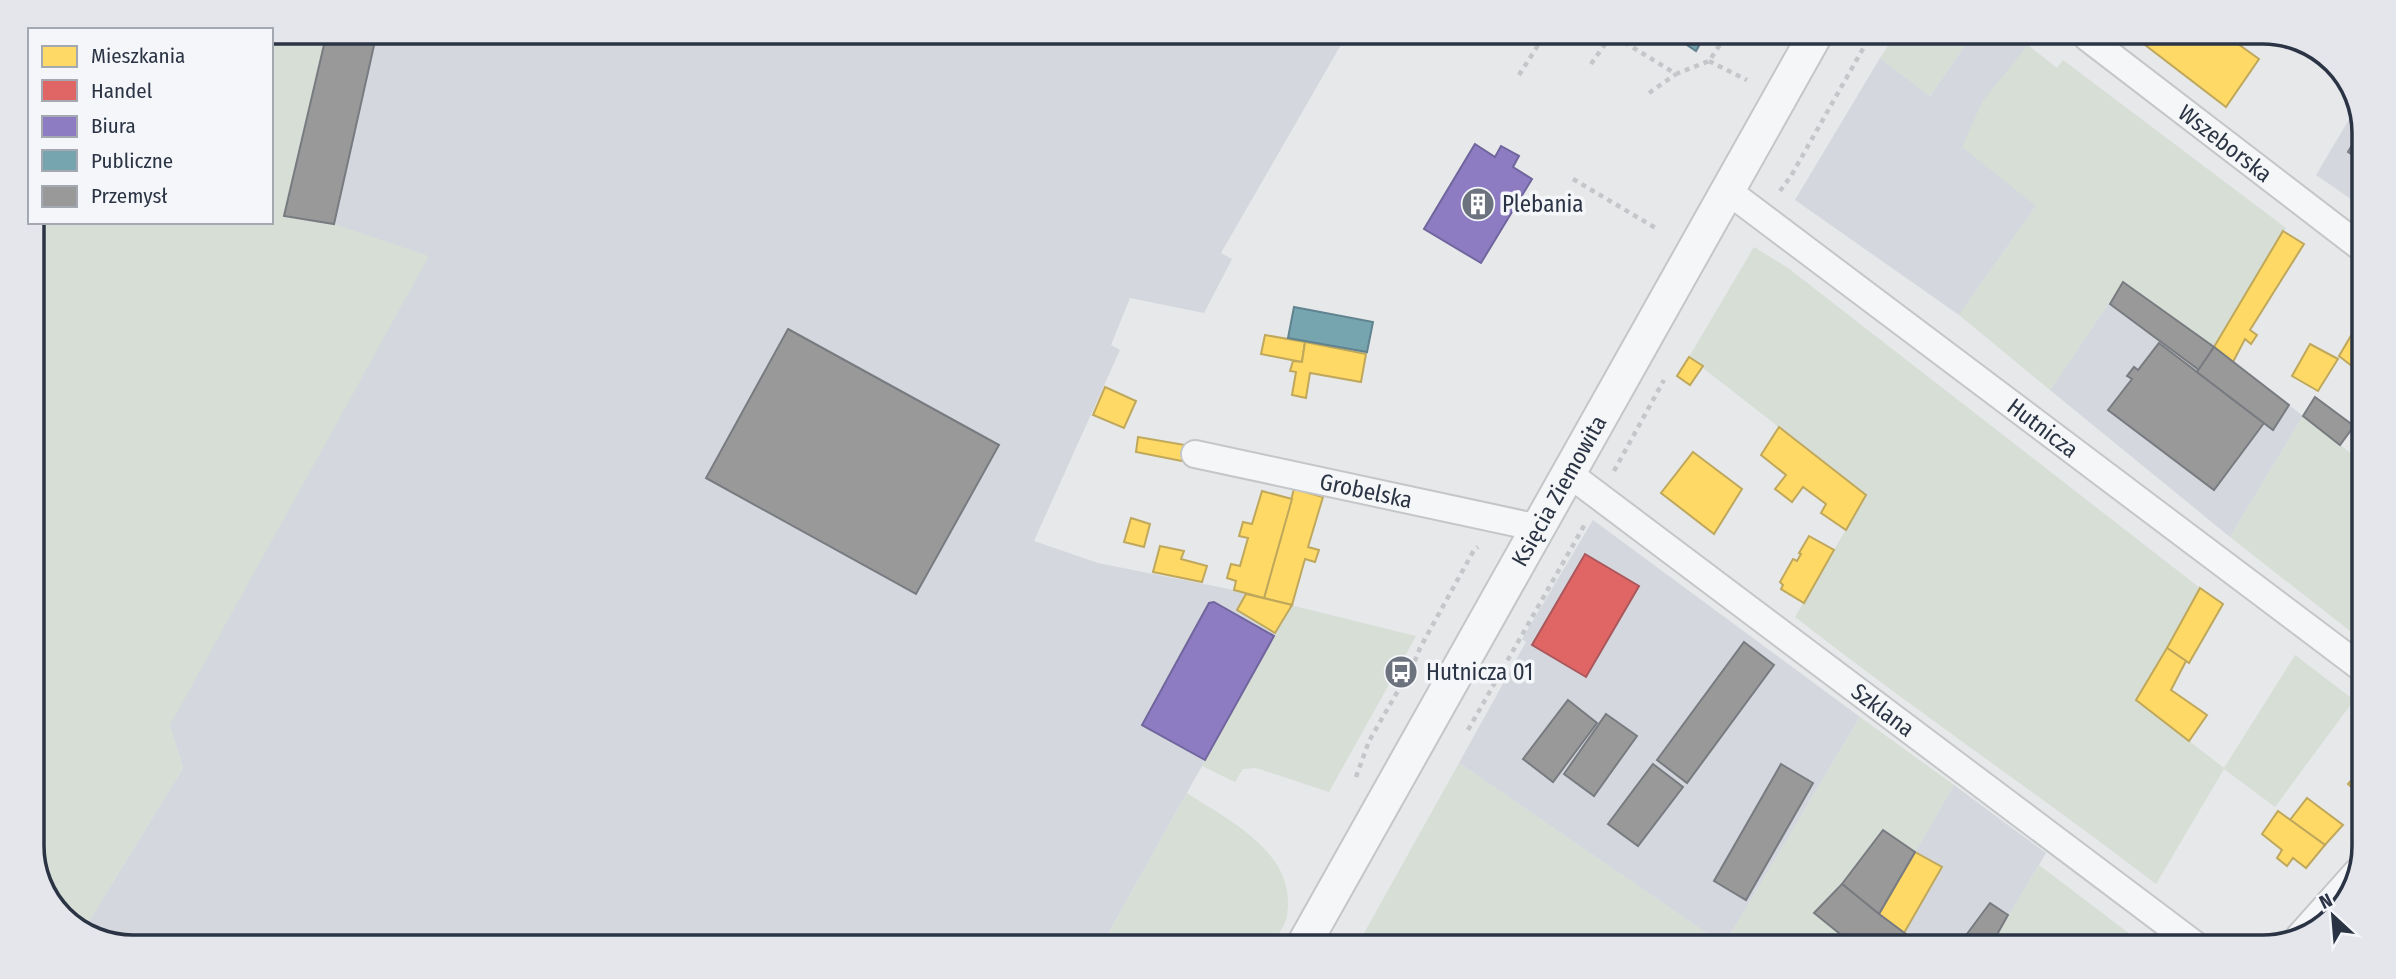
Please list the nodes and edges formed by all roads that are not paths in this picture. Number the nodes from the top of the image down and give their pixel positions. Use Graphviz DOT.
graph roads {
  1 [pos="1810,44"];
  2 [pos="2096,44"];
  3 [pos="1728,191"];
  4 [pos="2352,241"];
  5 [pos="1195,454"];
  6 [pos="1568,473"];
  7 [pos="1538,528"];
  8 [pos="2352,661"];
  9 [pos="1309,935"];
  10 [pos="2182,935"];
  1 -- 3 [label="street, Księcia Ziemowita"];
  2 -- 4 [label="street, Wszeborska"];
  3 -- 6 [label="street, Księcia Ziemowita"];
  3 -- 8 [label="street, Hutnicza"];
  5 -- 7 [label="street, Grobelska"];
  6 -- 7 [label="street, Księcia Ziemowita"];
  6 -- 10 [label="street, Szklana"];
  7 -- 9 [label="street, Księcia Ziemowita"];
}
